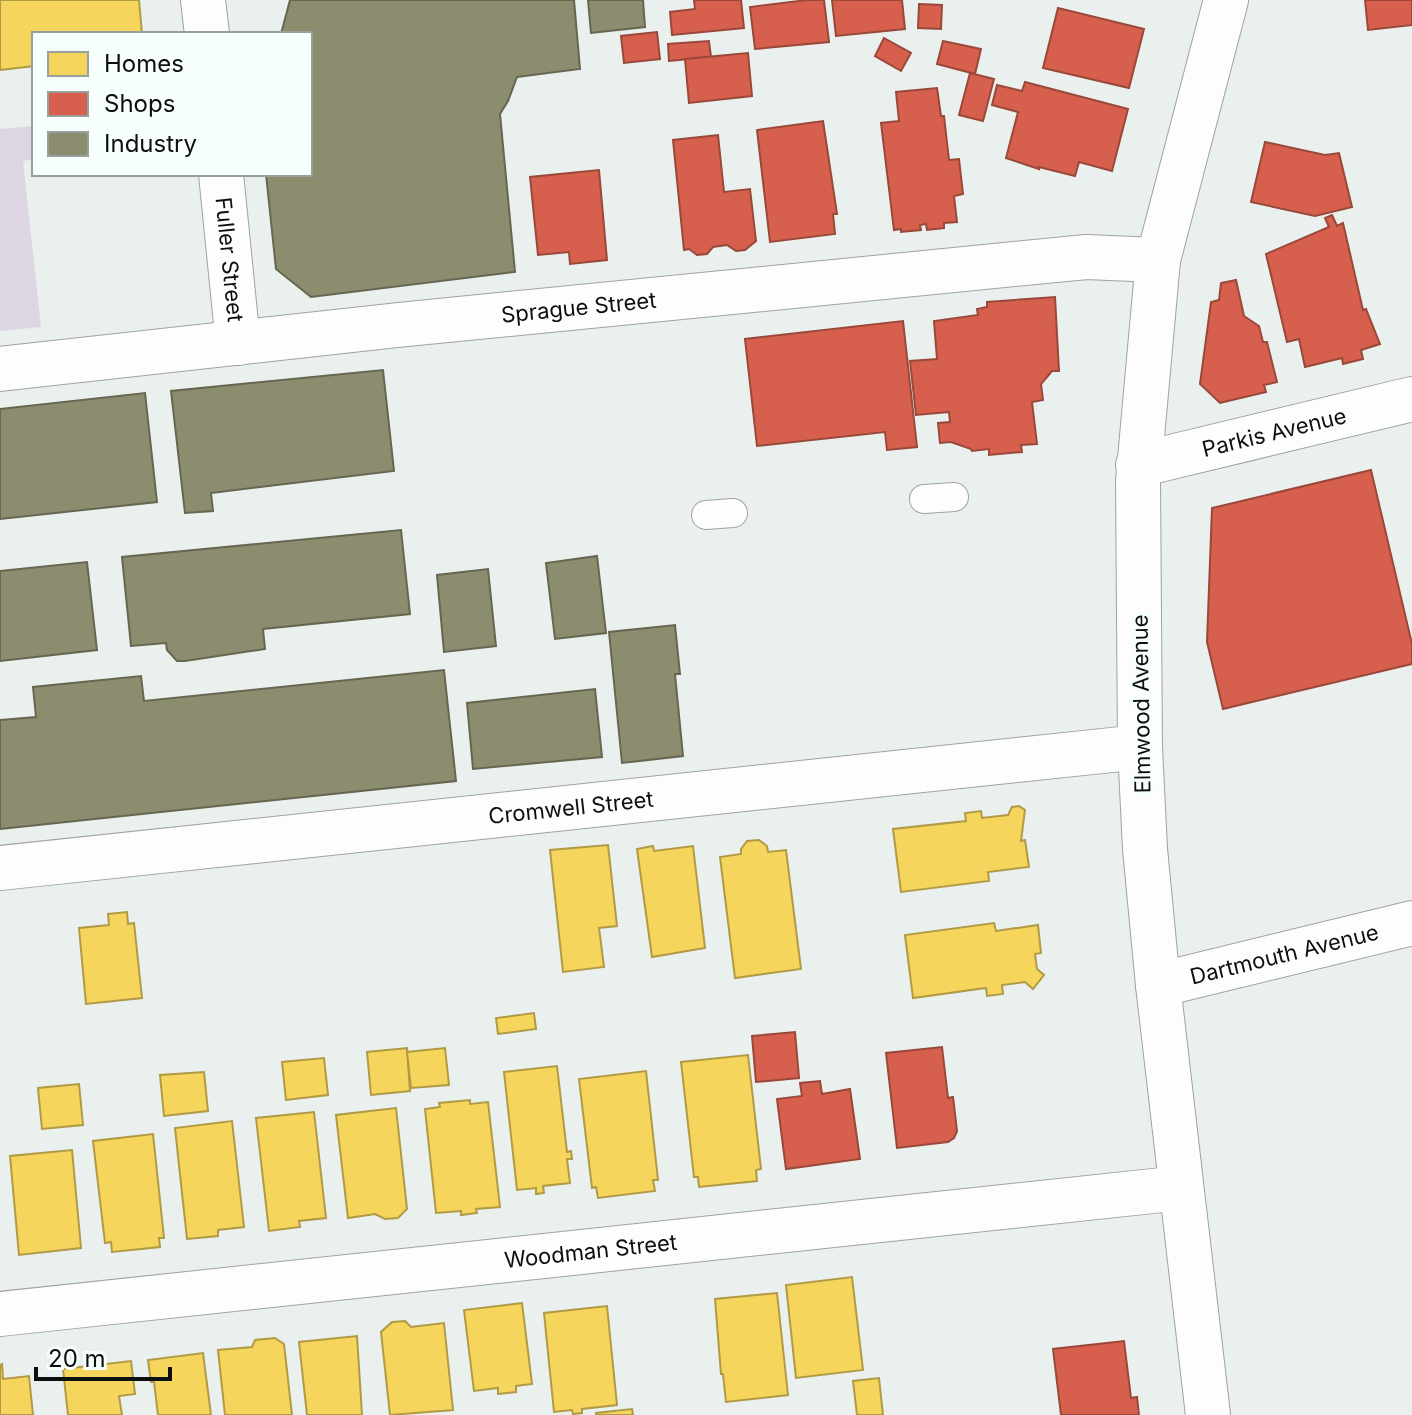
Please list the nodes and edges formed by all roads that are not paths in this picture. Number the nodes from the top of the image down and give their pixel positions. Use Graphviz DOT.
graph roads {
  1 [pos="203,0"];
  2 [pos="1226,0"];
  3 [pos="207,32"];
  4 [pos="221,176"];
  5 [pos="1158,260"];
  6 [pos="238,343"];
  7 [pos="0,369"];
  8 [pos="1412,399"];
  9 [pos="1138,465"];
  10 [pos="954,497"];
  11 [pos="924,499"];
  12 [pos="1140,747"];
  13 [pos="0,868"];
  14 [pos="1412,923"];
  15 [pos="1158,985"];
  16 [pos="1181,1188"];
  17 [pos="0,1314"];
  18 [pos="1208,1415"];
  1 -- 3 [label="street"];
  2 -- 5 [label="street, Elmwood Avenue"];
  4 -- 6 [label="street, Fuller Street"];
  5 -- 6 [label="street, Sprague Street"];
  5 -- 9 [label="street, Elmwood Avenue"];
  6 -- 7 [label="street, Sprague Street"];
  8 -- 9 [label="street, Parkis Avenue"];
  9 -- 12 [label="street, Elmwood Avenue"];
  10 -- 11 [label="lane"];
  12 -- 13 [label="street, Cromwell Street"];
  12 -- 15 [label="street, Elmwood Avenue"];
  14 -- 15 [label="street, Dartmouth Avenue"];
  15 -- 16 [label="street, Elmwood Avenue"];
  16 -- 17 [label="street, Woodman Street"];
  16 -- 18 [label="street, Elmwood Avenue"];
}
